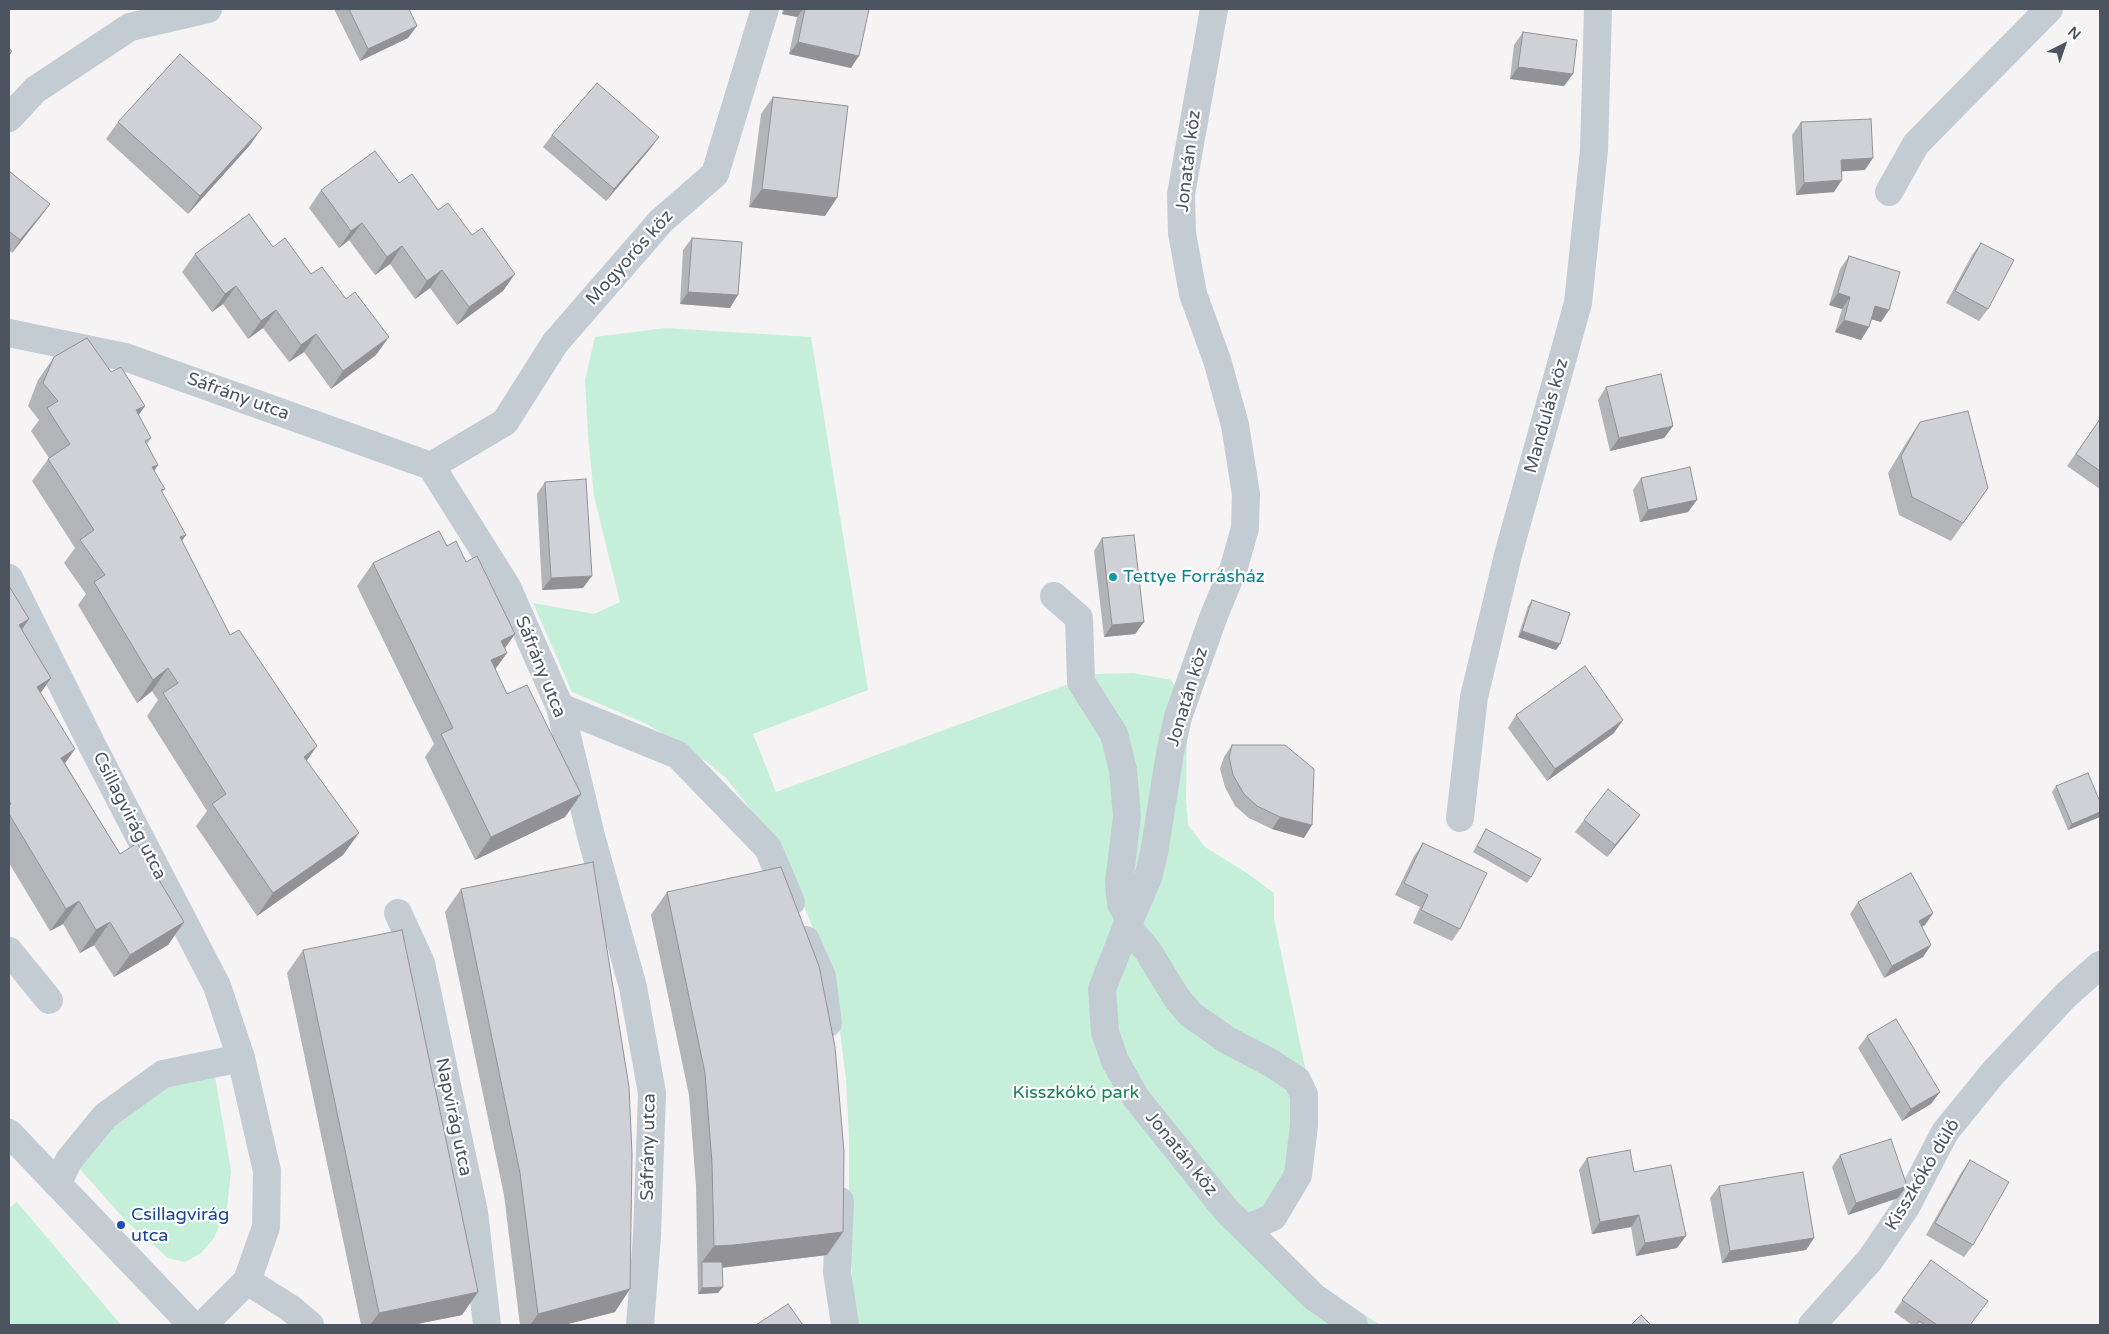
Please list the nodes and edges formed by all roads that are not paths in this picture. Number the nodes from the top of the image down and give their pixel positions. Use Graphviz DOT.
graph roads {
  1 [pos="208,9"];
  2 [pos="765,9"];
  3 [pos="1214,9"];
  4 [pos="1598,9"];
  5 [pos="2049,9"];
  6 [pos="9,118"];
  7 [pos="1889,192"];
  8 [pos="9,333"];
  9 [pos="431,466"];
  10 [pos="9,578"];
  11 [pos="1054,596"];
  12 [pos="560,707"];
  13 [pos="1460,818"];
  14 [pos="398,913"];
  15 [pos="1128,923"];
  16 [pos="9,951"];
  17 [pos="2100,964"];
  18 [pos="49,1000"];
  19 [pos="831,1045"];
  20 [pos="241,1058"];
  21 [pos="9,1133"];
  22 [pos="840,1181"];
  23 [pos="57,1184"];
  24 [pos="1245,1229"];
  25 [pos="247,1281"];
  26 [pos="192,1325"];
  27 [pos="203,1325"];
  28 [pos="310,1325"];
  29 [pos="487,1325"];
  30 [pos="640,1325"];
  31 [pos="845,1325"];
  32 [pos="1354,1325"];
  33 [pos="1812,1325"];
  1 -- 6 [label="street"];
  2 -- 9 [label="street, Mogyorós köz"];
  3 -- 15 [label="street, Jonatán köz"];
  4 -- 13 [label="street, Mandulás köz"];
  5 -- 7 [label="street"];
  8 -- 9 [label="street, Sáfrány utca"];
  9 -- 12 [label="street, Sáfrány utca"];
  10 -- 20 [label="street, Csillagvirág utca"];
  11 -- 15 [label="street"];
  12 -- 19 [label="street"];
  12 -- 30 [label="street, Sáfrány utca"];
  14 -- 29 [label="street, Napvirág utca"];
  15 -- 24 [label="street, Jonatán köz"];
  15 -- 24 [label="street"];
  16 -- 18 [label="street"];
  17 -- 33 [label="street, Kisszkókó dűlő"];
  20 -- 23 [label="street"];
  20 -- 25 [label="street, Csillagvirág utca"];
  21 -- 23 [label="street"];
  22 -- 31 [label="street"];
  23 -- 26 [label="street"];
  24 -- 32 [label="street, Jonatán köz"];
  25 -- 27 [label="street, Csillagvirág utca"];
  25 -- 28 [label="street"];
}
